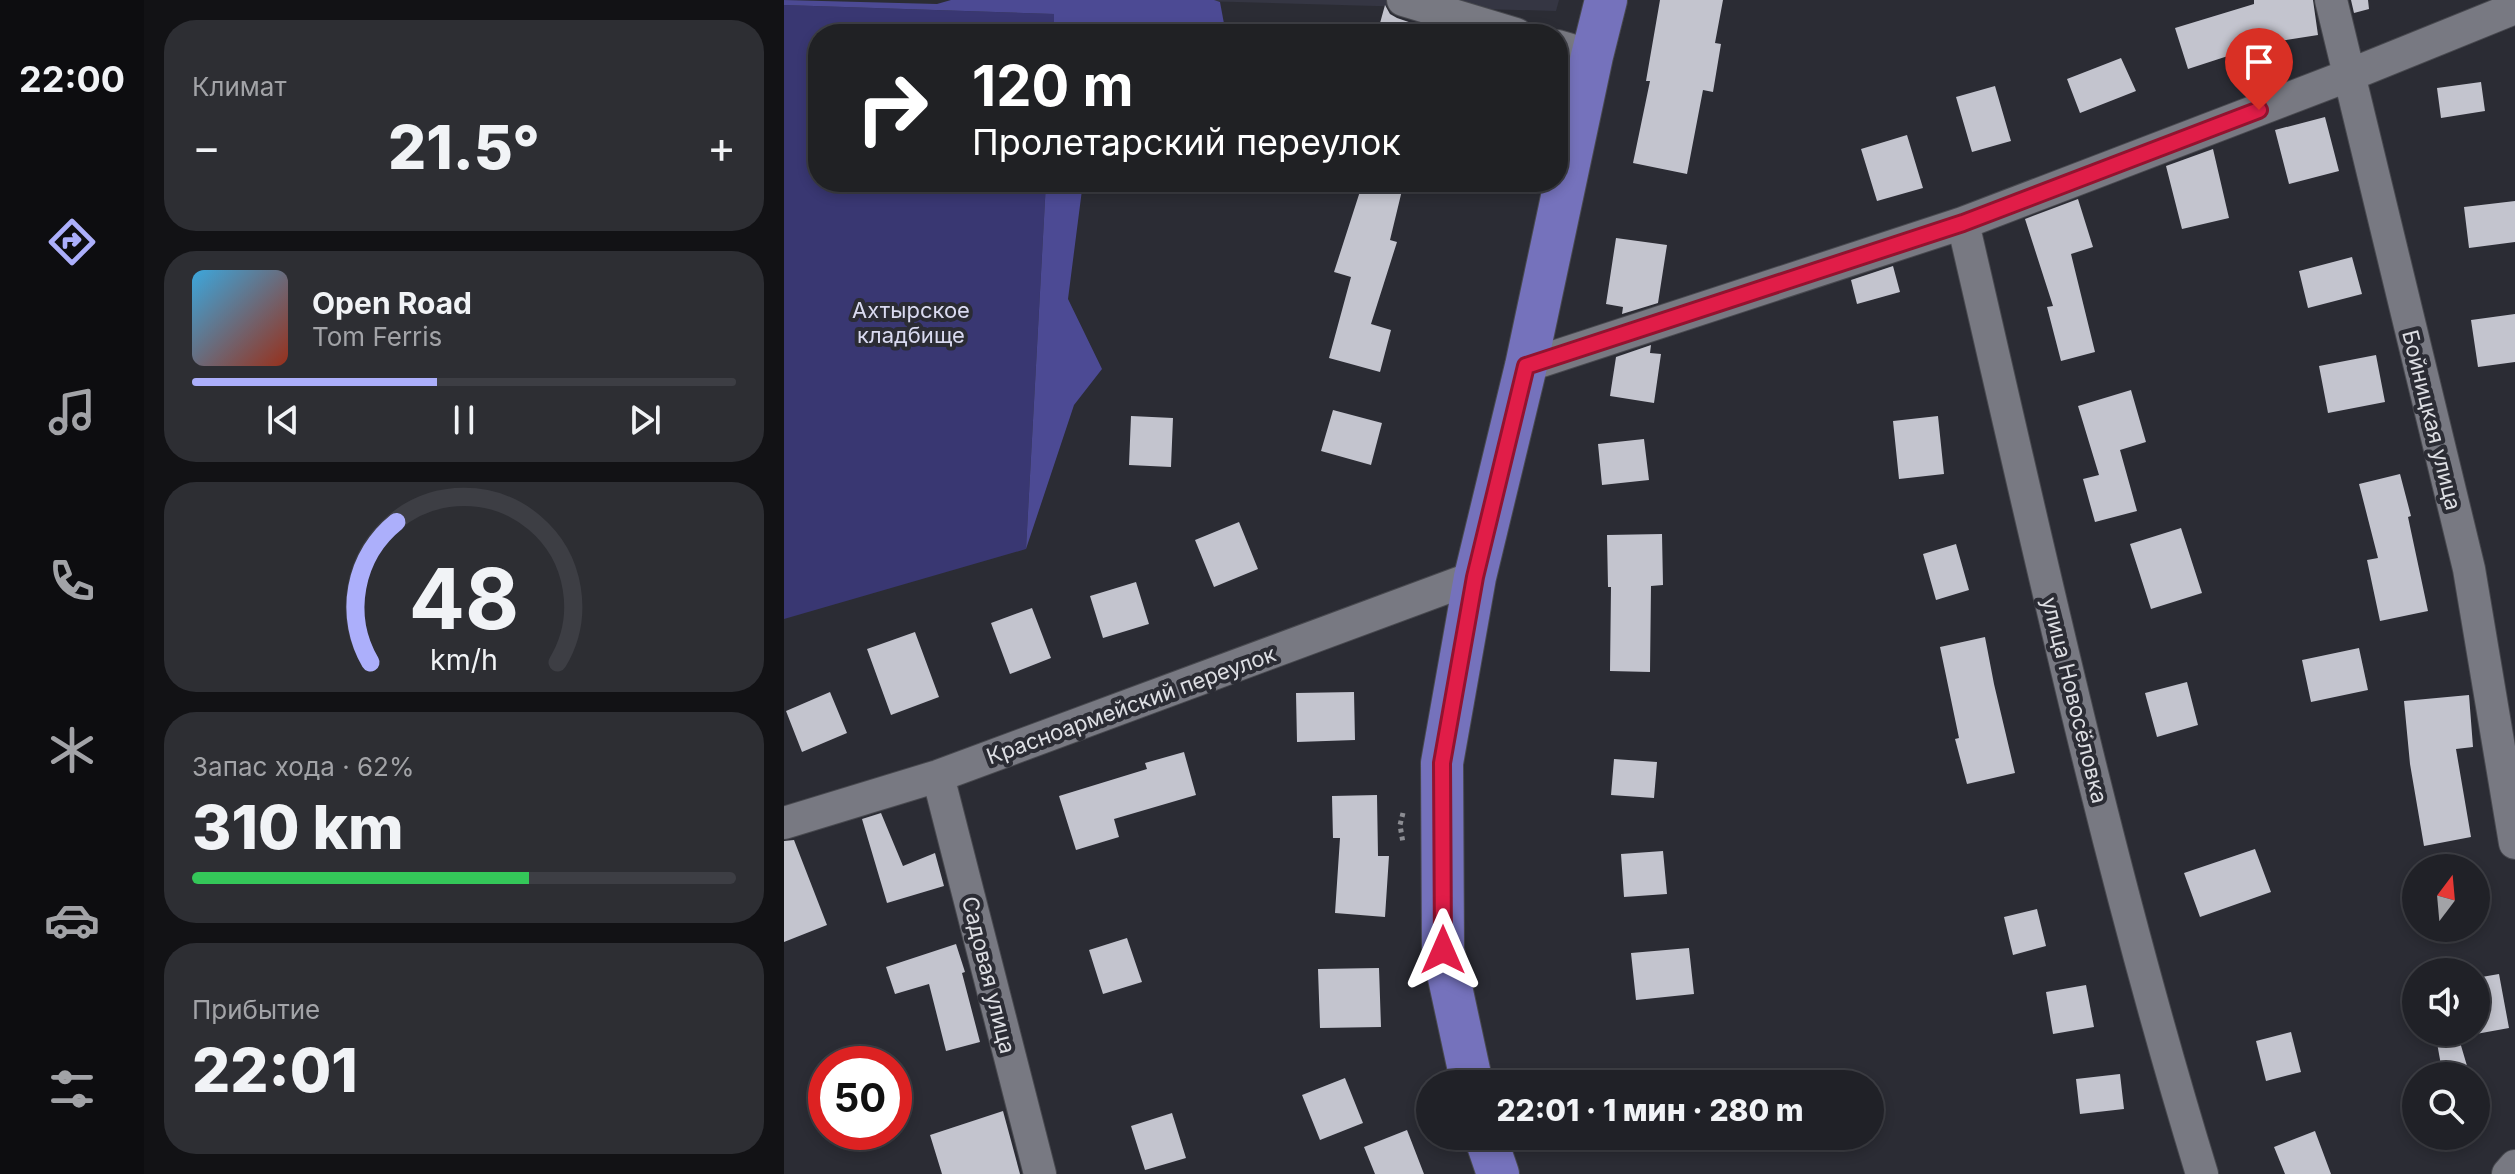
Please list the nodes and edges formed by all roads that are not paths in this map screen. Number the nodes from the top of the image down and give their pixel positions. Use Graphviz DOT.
graph roads {
  1 [pos="1403,0"];
  2 [pos="1606,0"];
  3 [pos="2331,0"];
  4 [pos="2515,8"];
  5 [pos="1483,24"];
  6 [pos="1575,51"];
  7 [pos="2347,76"];
  8 [pos="1568,96"];
  9 [pos="1553,192"];
  10 [pos="1963,223"];
  11 [pos="1526,366"];
  12 [pos="1475,577"];
  13 [pos="938,776"];
  14 [pos="784,823"];
  15 [pos="2515,843"];
  16 [pos="1469,1070"];
  17 [pos="1490,1150"];
  18 [pos="2515,1166"];
  19 [pos="1040,1174"];
  20 [pos="1498,1174"];
  21 [pos="2202,1174"];
  22 [pos="2508,1174"];
  1 -- 5 [label="street"];
  2 -- 6 [label="main road"];
  3 -- 7 [label="street, Бойницкая улица"];
  4 -- 7 [label="street"];
  6 -- 8 [label="main road"];
  7 -- 10 [label="street"];
  7 -- 15 [label="street, Бойницкая улица"];
  9 -- 11 [label="main road"];
  10 -- 11 [label="street"];
  10 -- 21 [label="street, улица Новосёловка"];
  11 -- 12 [label="main road"];
  12 -- 13 [label="street, Красноармейский переулок"];
  12 -- 16 [label="main road"];
  13 -- 14 [label="street, Красноармейский переулок"];
  13 -- 19 [label="street, Садовая улица"];
  17 -- 20 [label="main road"];
  18 -- 22 [label="street"];
}
